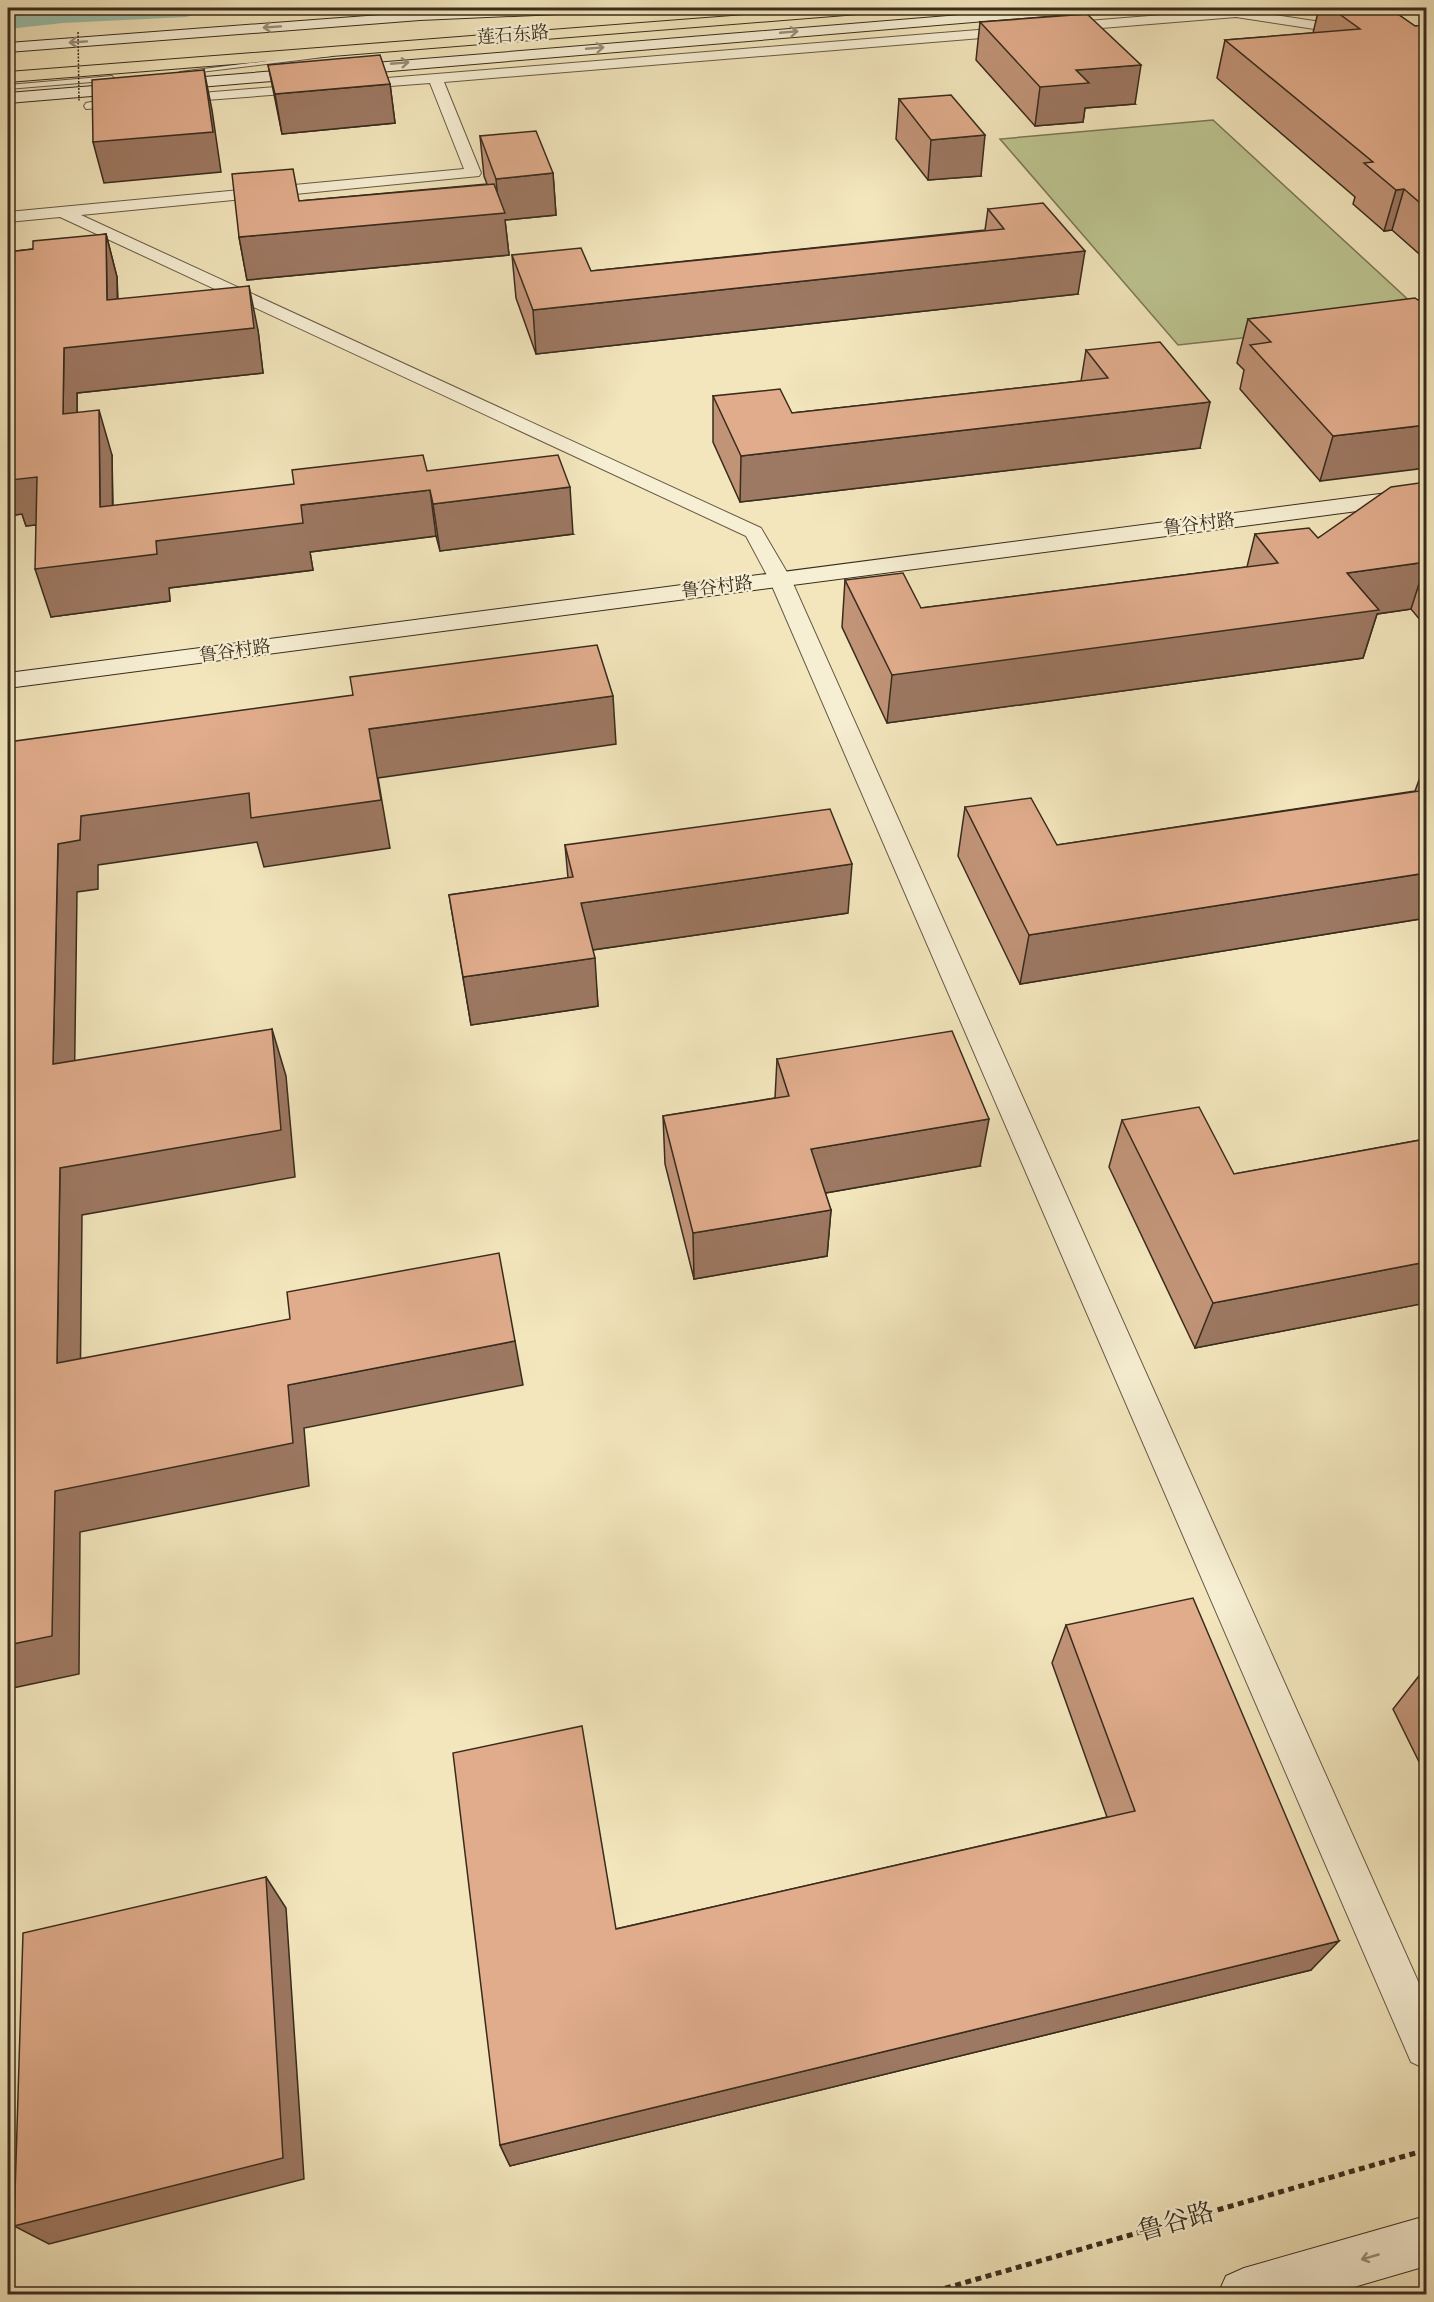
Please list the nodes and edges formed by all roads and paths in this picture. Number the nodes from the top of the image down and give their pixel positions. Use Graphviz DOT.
graph roads {
  1 [pos="603,8"];
  2 [pos="738,8"];
  3 [pos="883,8"];
  4 [pos="1094,8"];
  5 [pos="1416,8"];
  6 [pos="1426,13"];
  7 [pos="78,32"];
  8 [pos="1426,42"];
  9 [pos="416,45"];
  10 [pos="8,48"];
  11 [pos="123,56"];
  12 [pos="8,65"];
  13 [pos="372,66"];
  14 [pos="180,73"];
  15 [pos="8,77"];
  16 [pos="122,78"];
  17 [pos="436,79"];
  18 [pos="377,83"];
  19 [pos="8,87"];
  20 [pos="8,98"];
  21 [pos="85,104"];
  22 [pos="62,212"];
  23 [pos="8,217"];
  24 [pos="1426,495"];
  25 [pos="780,579"];
  26 [pos="8,681"];
  27 [pos="1426,2048"];
  28 [pos="1426,2150"];
  29 [pos="1426,2241"];
  30 [pos="925,2295"];
  31 [pos="1244,2295"];
  1 -- 10 [label="street, 莲石东路, one-way"];
  1 -- 11 [label="highway"];
  2 -- 11 [label="highway, 莲石东路"];
  3 -- 9 [label="highway, 莲石东路"];
  13 -- 4 [label="street, 莲石东路, one-way"];
  5 -- 6 [label="path"];
  7 -- 21 [label="path, bridge"];
  8 -- 17 [label="street"];
  9 -- 14 [label="lane"];
  9 -- 15 [label="highway, 莲石东路"];
  11 -- 12 [label="highway, 莲石东路"];
  13 -- 18 [label="street"];
  13 -- 20 [label="street, 莲石东路"];
  16 -- 19 [label="lane"];
  17 -- 18 [label="street"];
  17 -- 22 [label="street"];
  18 -- 21 [label="street"];
  22 -- 23 [label="street"];
  22 -- 25 [label="street"];
  24 -- 25 [label="street, 鲁谷村路"];
  25 -- 26 [label="street, 鲁谷村路"];
  25 -- 27 [label="street"];
  28 -- 30 [label="path, 鲁谷路"];
  29 -- 31 [label="street, one-way"];
}
